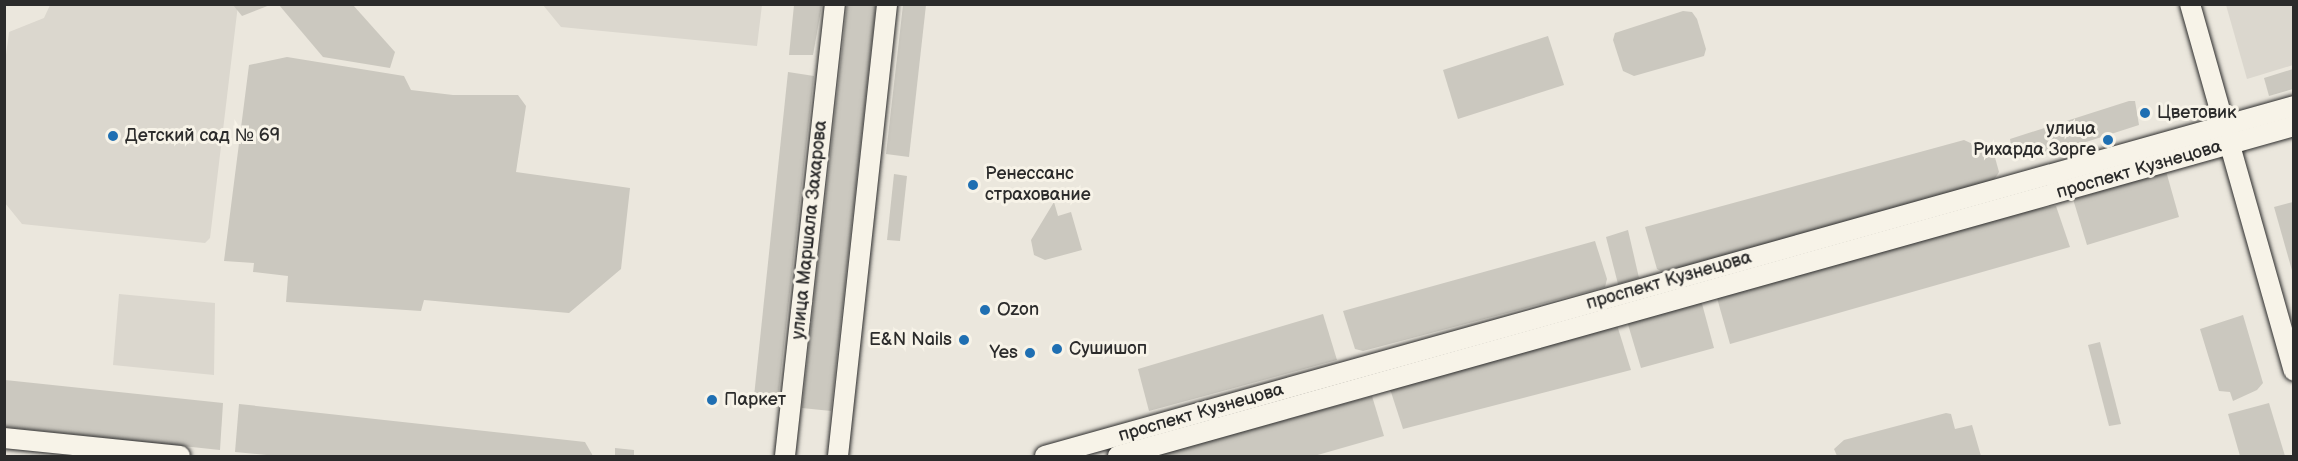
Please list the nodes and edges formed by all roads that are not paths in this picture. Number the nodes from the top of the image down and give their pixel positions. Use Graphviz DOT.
graph roads {
  1 [pos="835,4"];
  2 [pos="887,4"];
  3 [pos="2190,4"];
  4 [pos="2294,106"];
  5 [pos="2294,126"];
  6 [pos="2227,135"];
  7 [pos="2294,371"];
  8 [pos="4,438"];
  9 [pos="180,456"];
  10 [pos="785,456"];
  11 [pos="838,456"];
  12 [pos="1045,456"];
  13 [pos="1118,456"];
  1 -- 10 [label="street, улица Маршала Захарова"];
  2 -- 11 [label="street"];
  3 -- 6 [label="street"];
  4 -- 6 [label="street, проспект Кузнецова"];
  5 -- 6 [label="street, проспект Кузнецова"];
  6 -- 7 [label="street"];
  6 -- 12 [label="street, проспект Кузнецова"];
  6 -- 13 [label="street, проспект Кузнецова"];
  8 -- 9 [label="street"];
}
